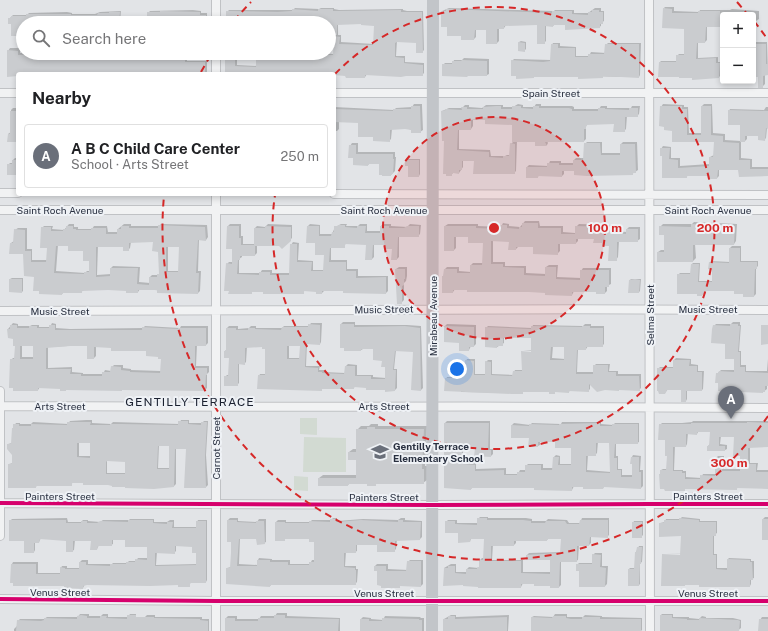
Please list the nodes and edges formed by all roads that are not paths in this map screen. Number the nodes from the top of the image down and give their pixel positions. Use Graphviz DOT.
graph roads {
  1 [pos="216,0"];
  2 [pos="433,0"];
  3 [pos="649,0"];
  4 [pos="216,16"];
  5 [pos="216,60"];
  6 [pos="216,72"];
  7 [pos="0,93"];
  8 [pos="16,93"];
  9 [pos="336,93"];
  10 [pos="433,93"];
  11 [pos="649,93"];
  12 [pos="768,93"];
  13 [pos="0,193"];
  14 [pos="16,193"];
  15 [pos="336,194"];
  16 [pos="433,194"];
  17 [pos="649,195"];
  18 [pos="768,195"];
  19 [pos="216,196"];
  20 [pos="0,210"];
  21 [pos="216,210"];
  22 [pos="433,210"];
  23 [pos="649,210"];
  24 [pos="768,210"];
  25 [pos="433,309"];
  26 [pos="650,309"];
  27 [pos="768,310"];
  28 [pos="0,311"];
  29 [pos="216,311"];
  30 [pos="0,391"];
  31 [pos="0,406"];
  32 [pos="432,406"];
  33 [pos="650,407"];
  34 [pos="216,408"];
  35 [pos="768,408"];
  36 [pos="0,504"];
  37 [pos="650,504"];
  38 [pos="768,504"];
  39 [pos="216,505"];
  40 [pos="433,505"];
  41 [pos="0,536"];
  42 [pos="0,599"];
  43 [pos="216,601"];
  44 [pos="432,601"];
  45 [pos="650,601"];
  46 [pos="768,601"];
  47 [pos="216,631"];
  48 [pos="432,631"];
  49 [pos="650,631"];
  1 -- 4 [label="street"];
  2 -- 10 [label="street, Mirabeau Avenue"];
  3 -- 11 [label="street, Selma Street"];
  5 -- 6 [label="street"];
  7 -- 8 [label="street"];
  9 -- 10 [label="street, Spain Street"];
  10 -- 11 [label="street, Spain Street"];
  10 -- 16 [label="street, Mirabeau Avenue"];
  11 -- 12 [label="street, Spain Street"];
  11 -- 17 [label="street, Selma Street"];
  13 -- 14 [label="street, Saint Roch Avenue"];
  15 -- 16 [label="street, Saint Roch Avenue"];
  16 -- 17 [label="street, Saint Roch Avenue"];
  16 -- 22 [label="street, Mirabeau Avenue"];
  17 -- 18 [label="street, Saint Roch Avenue"];
  17 -- 23 [label="street, Selma Street"];
  19 -- 21 [label="street, Carnot Street"];
  20 -- 21 [label="street, Saint Roch Avenue"];
  21 -- 22 [label="street, Saint Roch Avenue"];
  21 -- 29 [label="street, Carnot Street"];
  22 -- 23 [label="street, Saint Roch Avenue"];
  22 -- 25 [label="street, Mirabeau Avenue"];
  23 -- 24 [label="street, Saint Roch Avenue"];
  23 -- 26 [label="street, Selma Street"];
  25 -- 26 [label="street, Music Street"];
  25 -- 29 [label="street, Music Street"];
  25 -- 32 [label="street, Mirabeau Avenue"];
  26 -- 27 [label="street, Music Street"];
  26 -- 33 [label="street, Selma Street"];
  28 -- 29 [label="street, Music Street"];
  29 -- 34 [label="street, Carnot Street"];
  30 -- 31 [label="street"];
  31 -- 34 [label="street, Arts Street"];
  31 -- 36 [label="street"];
  32 -- 33 [label="street, Arts Street"];
  32 -- 34 [label="street, Arts Street"];
  32 -- 40 [label="street, Mirabeau Avenue"];
  33 -- 35 [label="street, Arts Street"];
  33 -- 37 [label="street, Selma Street"];
  34 -- 39 [label="street, Carnot Street"];
  36 -- 39 [label="street, Painters Street"];
  36 -- 41 [label="street"];
  37 -- 38 [label="street, Painters Street"];
  37 -- 40 [label="street, Painters Street"];
  37 -- 45 [label="street, Selma Street"];
  39 -- 40 [label="street, Painters Street"];
  39 -- 43 [label="street, Carnot Street"];
  40 -- 44 [label="street, Mirabeau Avenue"];
  42 -- 43 [label="street, Venus Street"];
  43 -- 44 [label="street, Venus Street"];
  43 -- 47 [label="street, Carnot Street"];
  44 -- 45 [label="street, Venus Street"];
  44 -- 48 [label="street, Mirabeau Avenue"];
  45 -- 46 [label="street, Venus Street"];
  45 -- 49 [label="street, Selma Street"];
}
